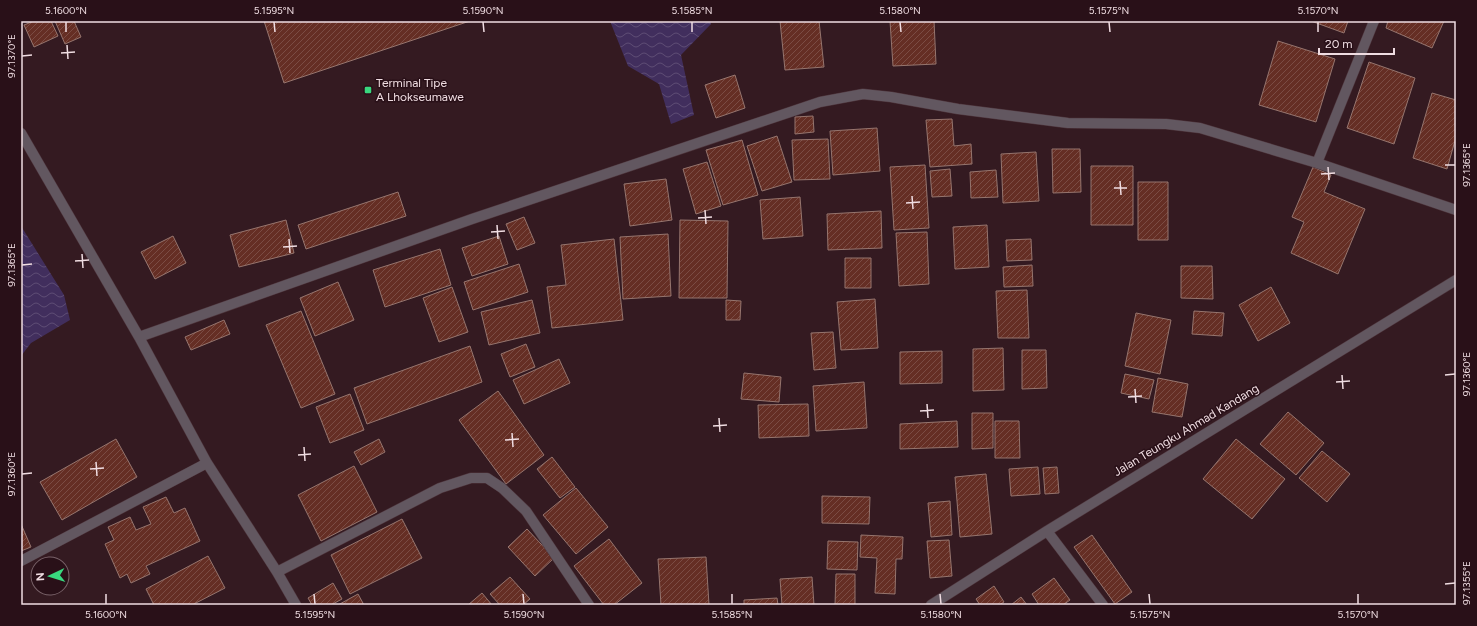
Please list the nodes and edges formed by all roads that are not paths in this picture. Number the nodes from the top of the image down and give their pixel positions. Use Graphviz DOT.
graph roads {
  1 [pos="1374,21"];
  2 [pos="21,133"];
  3 [pos="1317,163"];
  4 [pos="1456,210"];
  5 [pos="1456,280"];
  6 [pos="139,337"];
  7 [pos="207,463"];
  8 [pos="1047,531"];
  9 [pos="21,561"];
  10 [pos="277,572"];
  11 [pos="296,605"];
  12 [pos="589,605"];
  13 [pos="931,605"];
  14 [pos="1103,605"];
  1 -- 3 [label="street"];
  2 -- 6 [label="street"];
  3 -- 4 [label="street"];
  3 -- 6 [label="street"];
  5 -- 8 [label="street, Jalan Teungku Ahmad Kandang"];
  6 -- 7 [label="street"];
  7 -- 9 [label="street"];
  7 -- 10 [label="street"];
  8 -- 13 [label="street, Jalan Teungku Ahmad Kandang"];
  8 -- 14 [label="street"];
  10 -- 11 [label="street"];
  10 -- 12 [label="street"];
}
